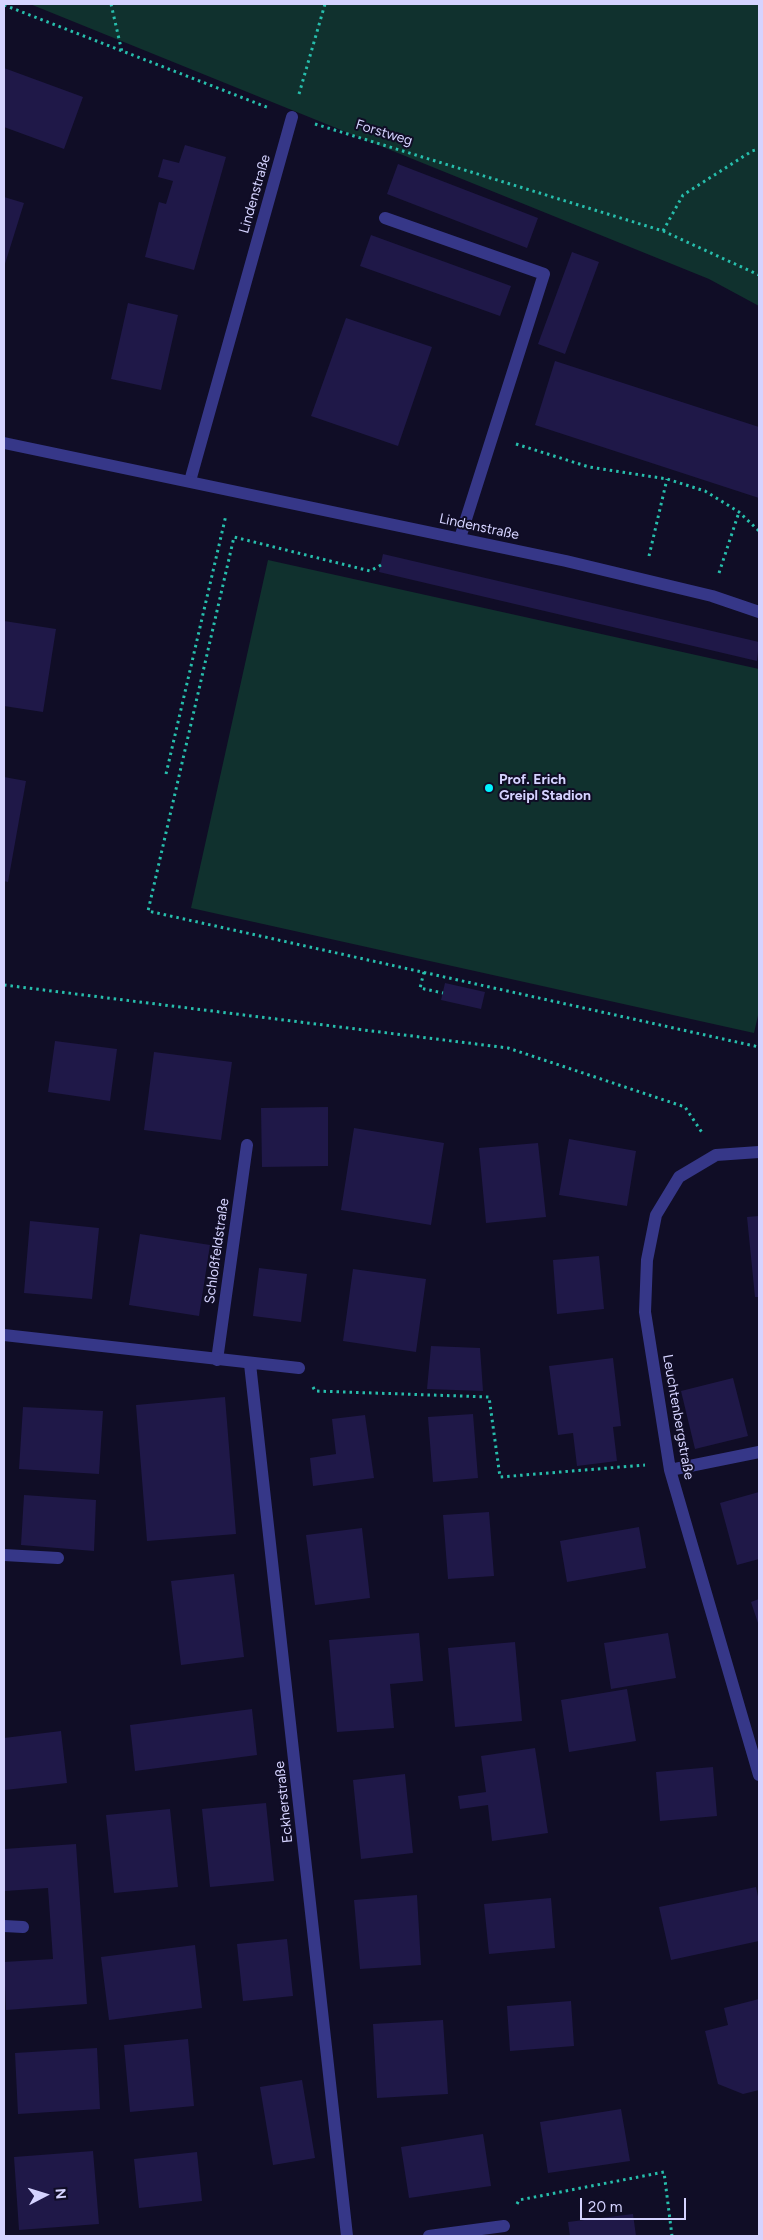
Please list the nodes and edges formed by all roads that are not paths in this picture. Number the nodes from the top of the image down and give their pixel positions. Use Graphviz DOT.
graph roads {
  1 [pos="292,117"];
  2 [pos="386,218"];
  3 [pos="4,443"];
  4 [pos="190,481"];
  5 [pos="460,538"];
  6 [pos="759,612"];
  7 [pos="247,1145"];
  8 [pos="759,1152"];
  9 [pos="4,1335"];
  10 [pos="217,1360"];
  11 [pos="250,1364"];
  12 [pos="299,1368"];
  13 [pos="759,1452"];
  14 [pos="670,1470"];
  15 [pos="4,1555"];
  16 [pos="58,1558"];
  17 [pos="759,1775"];
  18 [pos="4,1926"];
  19 [pos="23,1928"];
  20 [pos="504,2226"];
  21 [pos="347,2236"];
  22 [pos="429,2236"];
  1 -- 4 [label="street, Lindenstraße"];
  2 -- 5 [label="street"];
  3 -- 4 [label="street, Lindenstraße"];
  4 -- 5 [label="street, Lindenstraße"];
  5 -- 6 [label="street, Lindenstraße"];
  7 -- 10 [label="street, Schloßfeldstraße"];
  8 -- 14 [label="street, Leuchtenbergstraße"];
  9 -- 10 [label="street"];
  10 -- 11 [label="street"];
  11 -- 12 [label="street"];
  11 -- 21 [label="street, Eckherstraße"];
  13 -- 14 [label="street"];
  14 -- 17 [label="street, Leuchtenbergstraße"];
  15 -- 16 [label="street"];
  18 -- 19 [label="street"];
  20 -- 22 [label="street"];
}
